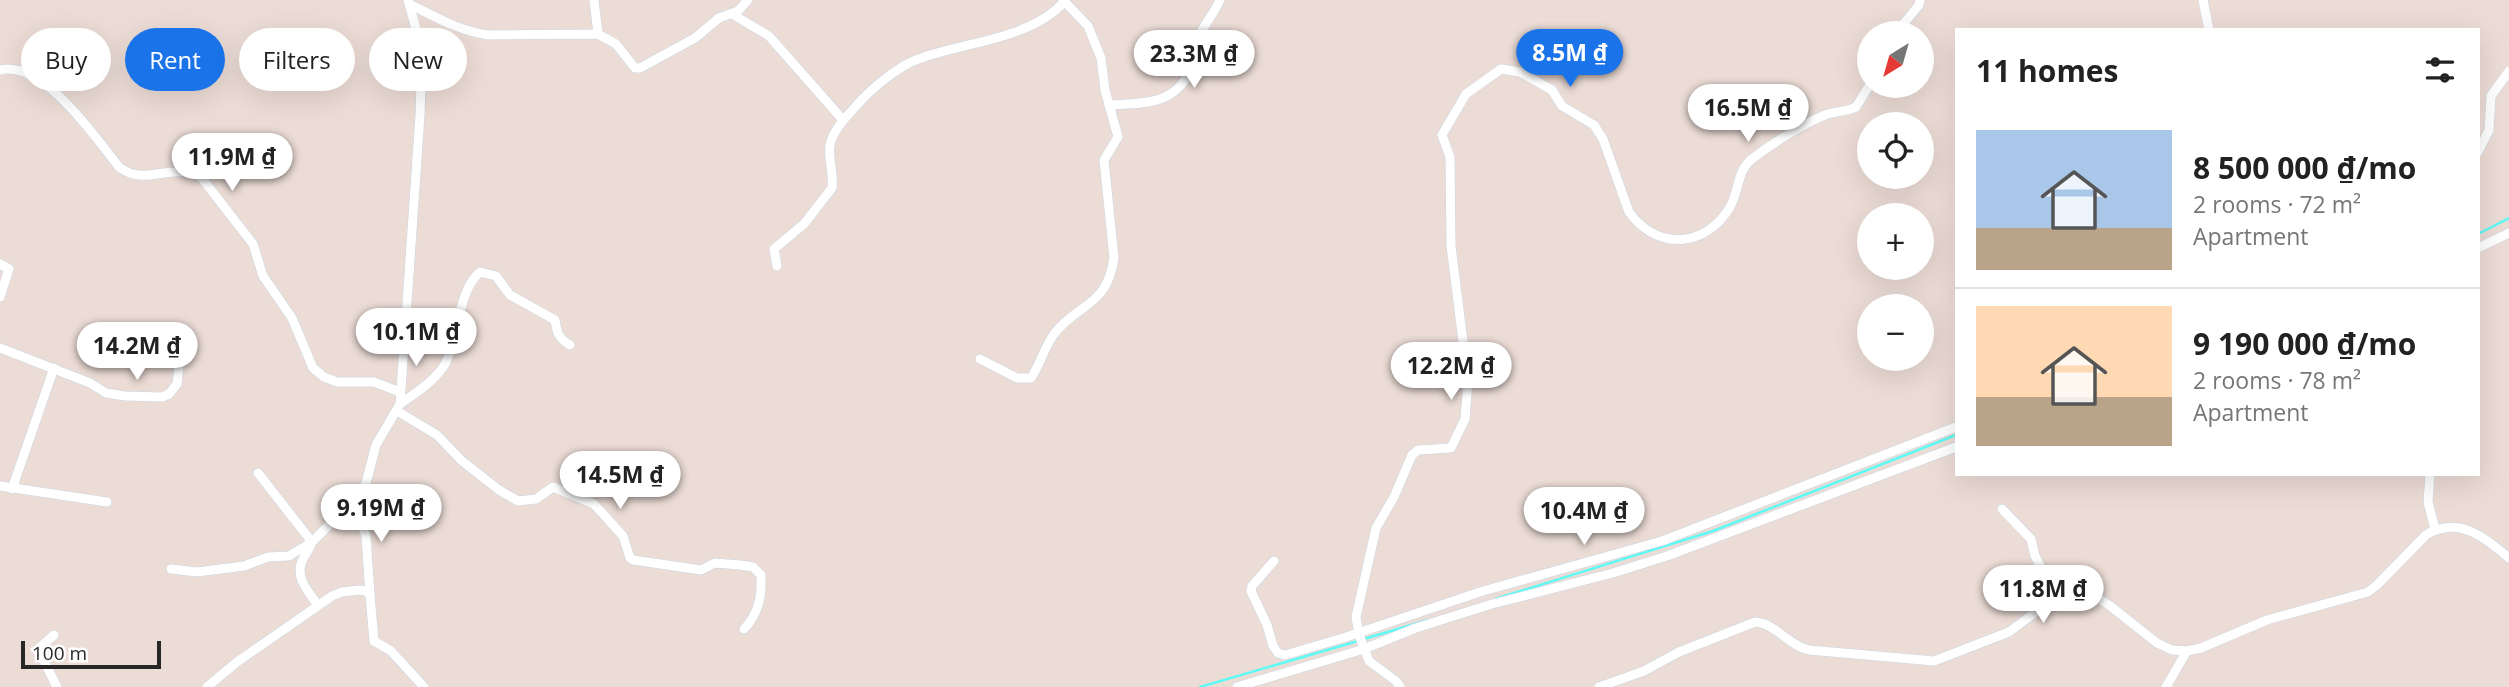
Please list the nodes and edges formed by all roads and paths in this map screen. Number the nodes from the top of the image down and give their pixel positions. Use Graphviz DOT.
graph roads {
  1 [pos="594,0"];
  2 [pos="748,0"];
  3 [pos="1220,0"];
  4 [pos="1920,0"];
  5 [pos="2203,0"];
  6 [pos="1063,1"];
  7 [pos="409,2"];
  8 [pos="732,15"];
  9 [pos="1906,21"];
  10 [pos="2209,28"];
  11 [pos="598,34"];
  12 [pos="0,70"];
  13 [pos="2509,71"];
  14 [pos="1862,98"];
  15 [pos="1109,106"];
  16 [pos="843,120"];
  17 [pos="2480,148"];
  18 [pos="2509,233"];
  19 [pos="2480,247"];
  20 [pos="0,264"];
  21 [pos="777,266"];
  22 [pos="0,297"];
  23 [pos="570,345"];
  24 [pos="0,348"];
  25 [pos="979,359"];
  26 [pos="179,365"];
  27 [pos="54,368"];
  28 [pos="400,392"];
  29 [pos="399,407"];
  30 [pos="1955,427"];
  31 [pos="1955,447"];
  32 [pos="258,473"];
  33 [pos="2430,476"];
  34 [pos="1818,480"];
  35 [pos="0,486"];
  36 [pos="12,489"];
  37 [pos="1821,498"];
  38 [pos="107,502"];
  39 [pos="353,503"];
  40 [pos="2002,509"];
  41 [pos="2435,529"];
  42 [pos="312,542"];
  43 [pos="2509,558"];
  44 [pos="1274,561"];
  45 [pos="171,569"];
  46 [pos="370,595"];
  47 [pos="2057,598"];
  48 [pos="317,604"];
  49 [pos="744,629"];
  50 [pos="54,635"];
  51 [pos="1360,640"];
  52 [pos="2187,651"];
  53 [pos="57,687"];
  54 [pos="207,687"];
  55 [pos="424,687"];
  56 [pos="1237,687"];
  57 [pos="1400,687"];
  58 [pos="1599,687"];
  59 [pos="2166,687"];
  1 -- 11 [label="street"];
  2 -- 8 [label="street"];
  3 -- 15 [label="street"];
  4 -- 9 [label="street"];
  5 -- 10 [label="street"];
  6 -- 15 [label="street"];
  6 -- 16 [label="street"];
  7 -- 11 [label="street"];
  7 -- 28 [label="street"];
  8 -- 11 [label="street"];
  8 -- 16 [label="street"];
  12 -- 28 [label="street"];
  13 -- 17 [label="street"];
  14 -- 51 [label="street"];
  15 -- 25 [label="street"];
  16 -- 21 [label="street"];
  18 -- 19 [label="street"];
  20 -- 22 [label="street"];
  23 -- 29 [label="street"];
  24 -- 27 [label="street"];
  26 -- 27 [label="street"];
  27 -- 36 [label="street"];
  28 -- 29 [label="street"];
  29 -- 39 [label="street"];
  29 -- 49 [label="street"];
  30 -- 34 [label="street"];
  31 -- 37 [label="street"];
  32 -- 42 [label="street"];
  33 -- 41 [label="street"];
  34 -- 37 [label="street"];
  34 -- 51 [label="street"];
  35 -- 36 [label="street"];
  36 -- 38 [label="street"];
  37 -- 51 [label="street"];
  39 -- 42 [label="street"];
  39 -- 46 [label="street"];
  40 -- 47 [label="street"];
  41 -- 43 [label="street"];
  41 -- 52 [label="street"];
  42 -- 45 [label="street"];
  42 -- 48 [label="street"];
  44 -- 51 [label="street"];
  46 -- 48 [label="street"];
  46 -- 55 [label="street"];
  47 -- 52 [label="street"];
  47 -- 58 [label="street"];
  48 -- 54 [label="street"];
  50 -- 53 [label="street"];
  51 -- 56 [label="street"];
  51 -- 57 [label="street"];
  52 -- 59 [label="street"];
}
